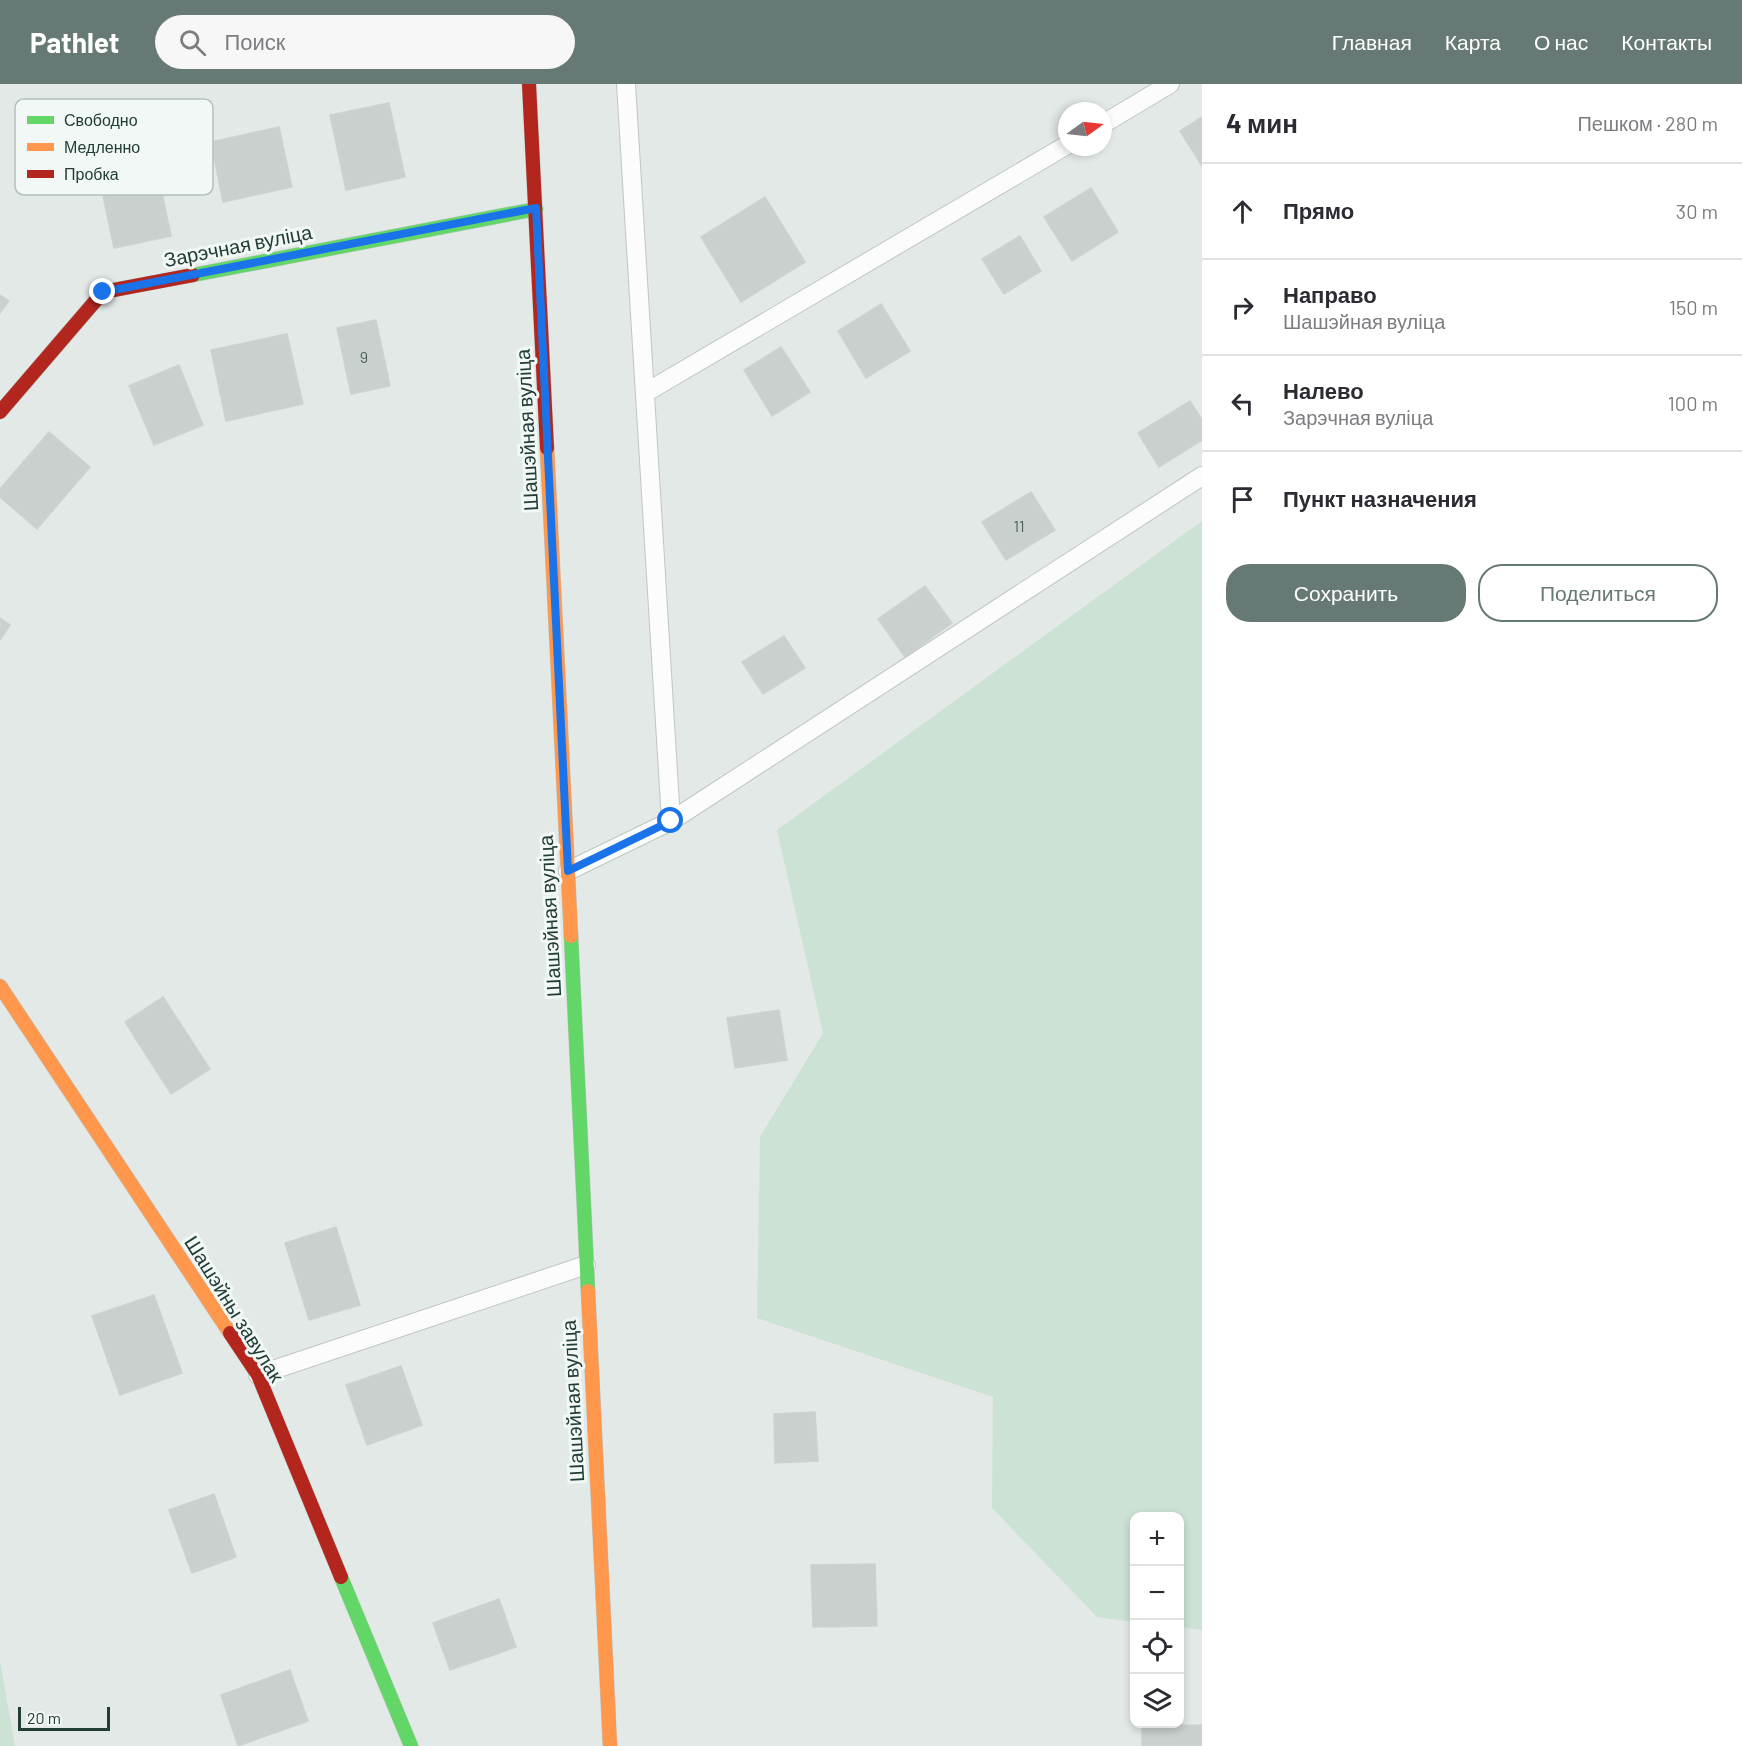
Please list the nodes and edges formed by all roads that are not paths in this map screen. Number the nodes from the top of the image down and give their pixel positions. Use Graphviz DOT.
graph roads {
  1 [pos="529,84"];
  2 [pos="626,84"];
  3 [pos="1170,84"];
  4 [pos="1112,119"];
  5 [pos="1058,150"];
  6 [pos="536,208"];
  7 [pos="645,393"];
  8 [pos="0,412"];
  9 [pos="1202,476"];
  10 [pos="671,821"];
  11 [pos="568,871"];
  12 [pos="0,986"];
  13 [pos="586,1266"];
  14 [pos="258,1375"];
  15 [pos="411,1746"];
  16 [pos="610,1746"];
  1 -- 6 [label="main road, Шашэйная вуліца"];
  2 -- 7 [label="lane"];
  3 -- 4 [label="lane"];
  5 -- 7 [label="lane"];
  6 -- 8 [label="main road, Зарэчная вуліца"];
  6 -- 11 [label="main road, Шашэйная вуліца"];
  7 -- 10 [label="lane"];
  9 -- 10 [label="lane"];
  10 -- 11 [label="lane"];
  11 -- 13 [label="main road, Шашэйная вуліца"];
  12 -- 14 [label="main road, Шашэйны завулак"];
  13 -- 14 [label="lane"];
  13 -- 16 [label="main road, Шашэйная вуліца"];
  14 -- 15 [label="main road, Шашэйны завулак"];
}
